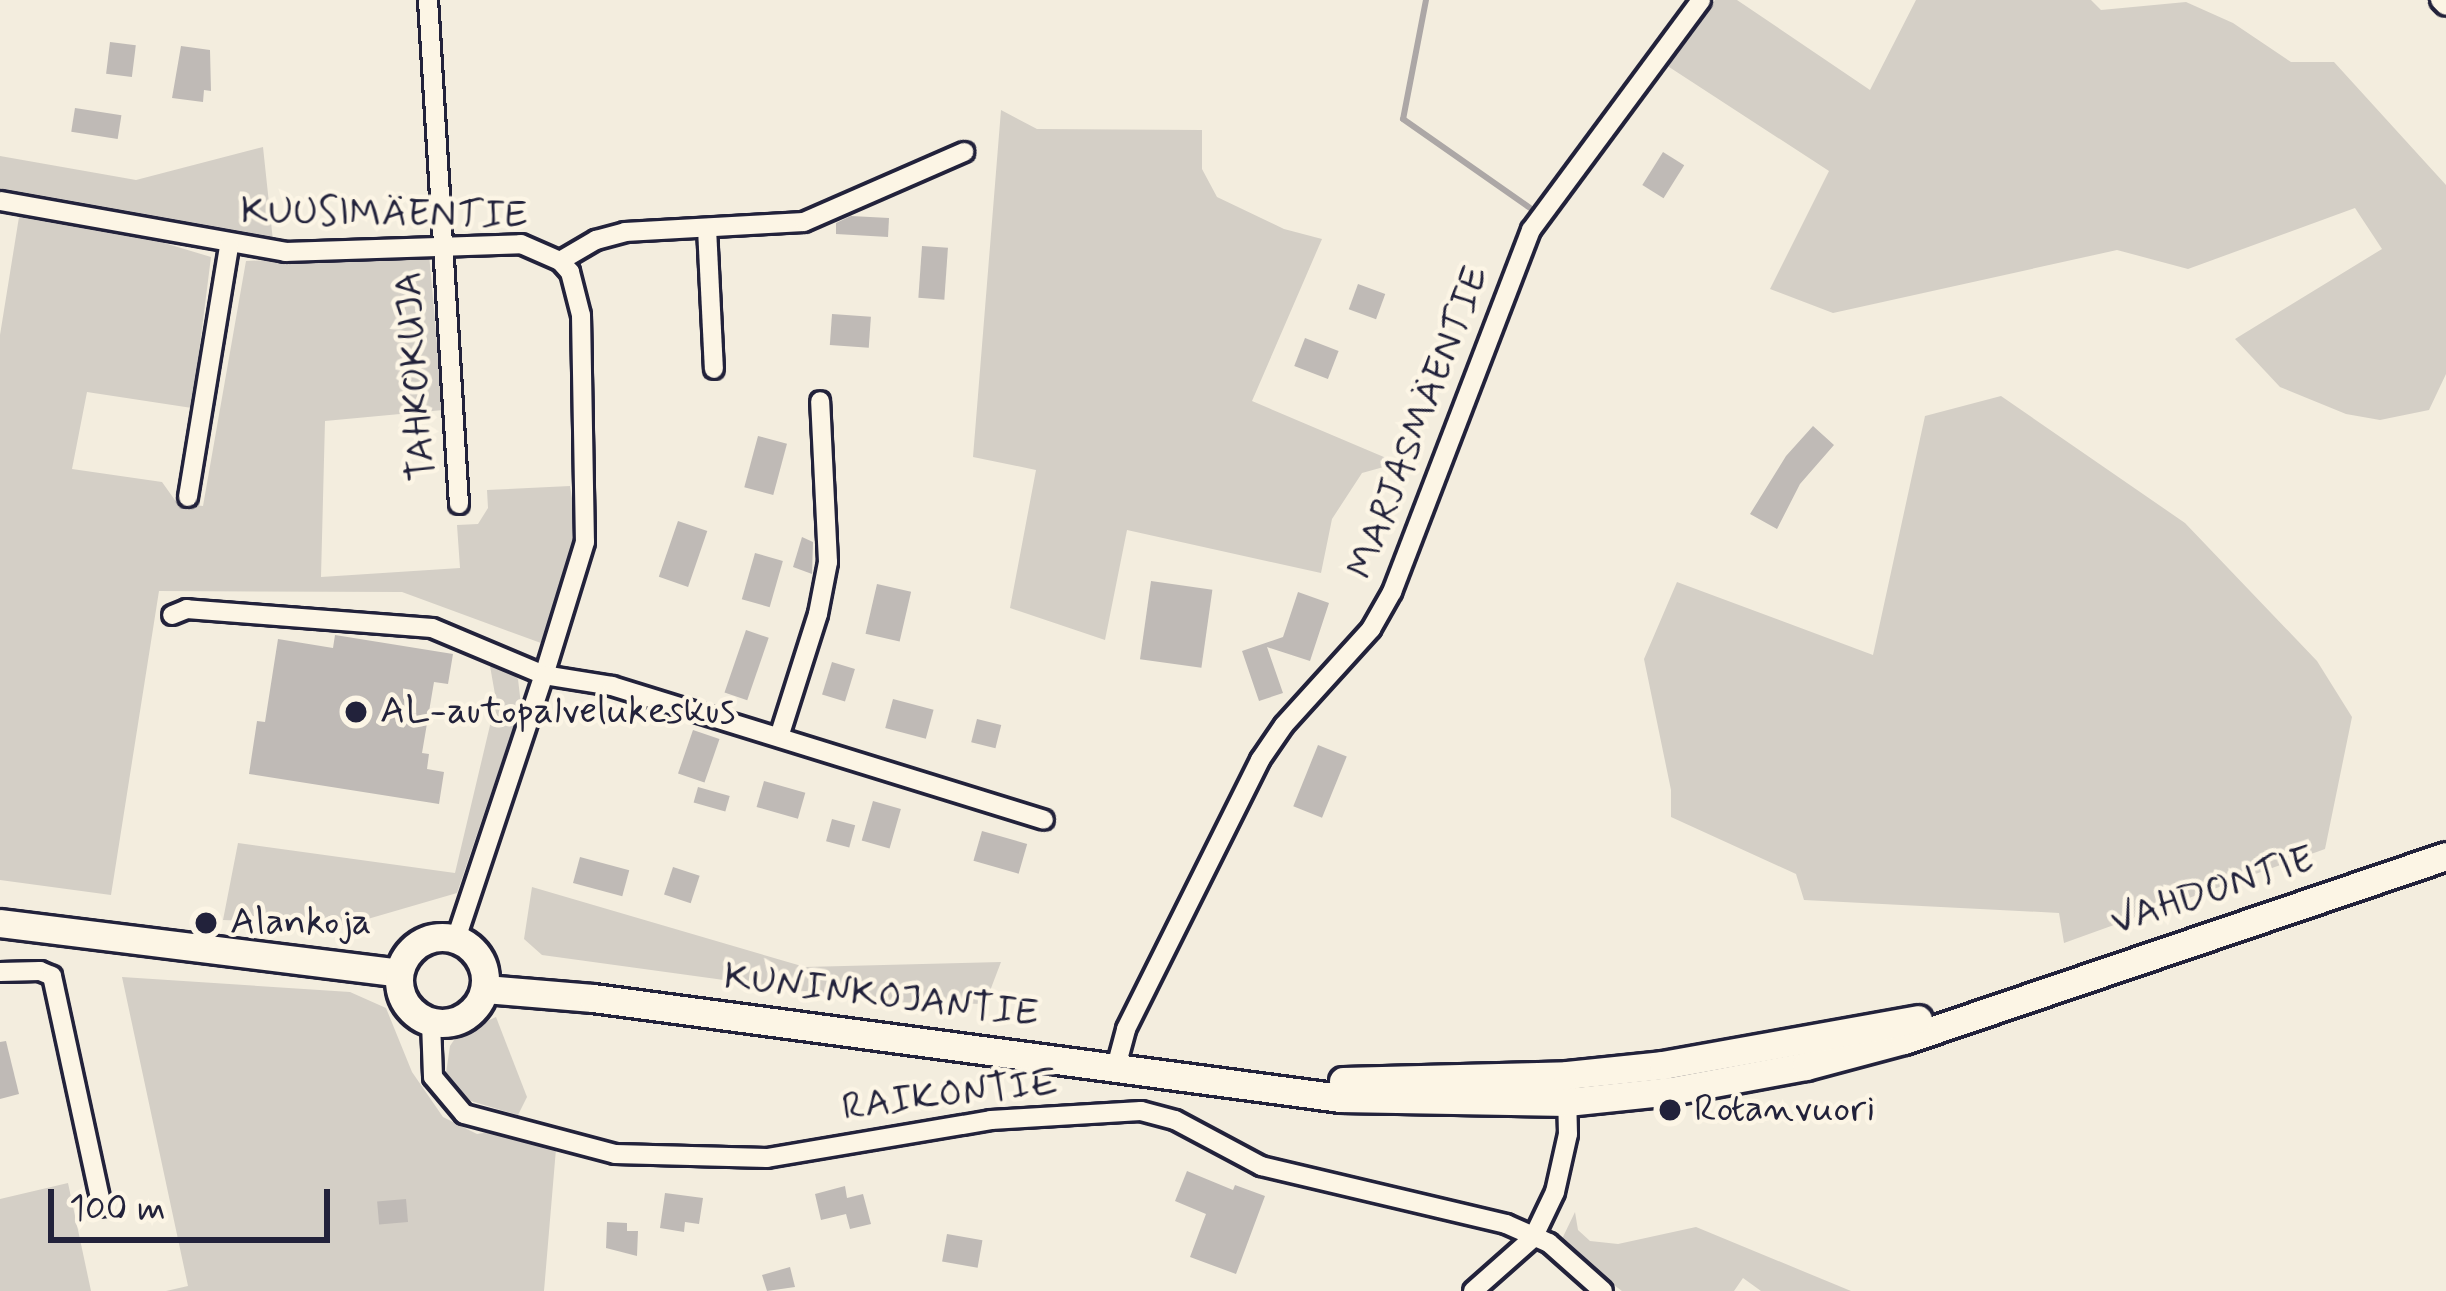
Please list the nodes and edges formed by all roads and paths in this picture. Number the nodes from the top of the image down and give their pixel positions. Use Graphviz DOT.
graph roads {
  1 [pos="428,0"];
  2 [pos="1700,0"];
  3 [pos="964,152"];
  4 [pos="1,205"];
  5 [pos="707,228"];
  6 [pos="441,243"];
  7 [pos="229,246"];
  8 [pos="560,261"];
  9 [pos="714,369"];
  10 [pos="820,401"];
  11 [pos="188,497"];
  12 [pos="459,504"];
  13 [pos="172,615"];
  14 [pos="544,675"];
  15 [pos="779,737"];
  16 [pos="1044,820"];
  17 [pos="2446,856"];
  18 [pos="0,923"];
  19 [pos="456,939"];
  20 [pos="0,972"];
  21 [pos="400,973"];
  22 [pos="485,989"];
  23 [pos="430,1022"];
  24 [pos="1116,1067"];
  25 [pos="1567,1089"];
  26 [pos="102,1207"];
  27 [pos="1533,1238"];
  28 [pos="1473,1291"];
  29 [pos="1603,1291"];
  1 -- 6 [label="street, TAHKOKUJA"];
  2 -- 24 [label="street, MARJASMÄENTIE"];
  3 -- 5 [label="street"];
  4 -- 7 [label="street, KUUSIMÄENTIE"];
  5 -- 8 [label="street"];
  5 -- 9 [label="street"];
  6 -- 7 [label="street, KUUSIMÄENTIE"];
  6 -- 8 [label="street, KUUSIMÄENTIE"];
  6 -- 12 [label="street, TAHKOKUJA"];
  7 -- 11 [label="street"];
  8 -- 14 [label="street, KUUSIMÄENTIE"];
  10 -- 15 [label="street"];
  13 -- 14 [label="street"];
  14 -- 15 [label="street"];
  14 -- 19 [label="street, KUUSIMÄENTIE"];
  15 -- 16 [label="street"];
  17 -- 25 [label="main road, VAHDONTIE"];
  18 -- 21 [label="main road"];
  19 -- 21 [label="main road"];
  19 -- 22 [label="main road"];
  20 -- 26 [label="street"];
  21 -- 23 [label="main road"];
  22 -- 23 [label="main road"];
  22 -- 24 [label="main road, KUNINKOJANTIE"];
  23 -- 27 [label="street, RAIKONTIE"];
  24 -- 25 [label="main road, KUNINKOJANTIE"];
  25 -- 27 [label="street"];
  27 -- 28 [label="street"];
  27 -- 29 [label="street, RAIKONTIE"];
}
